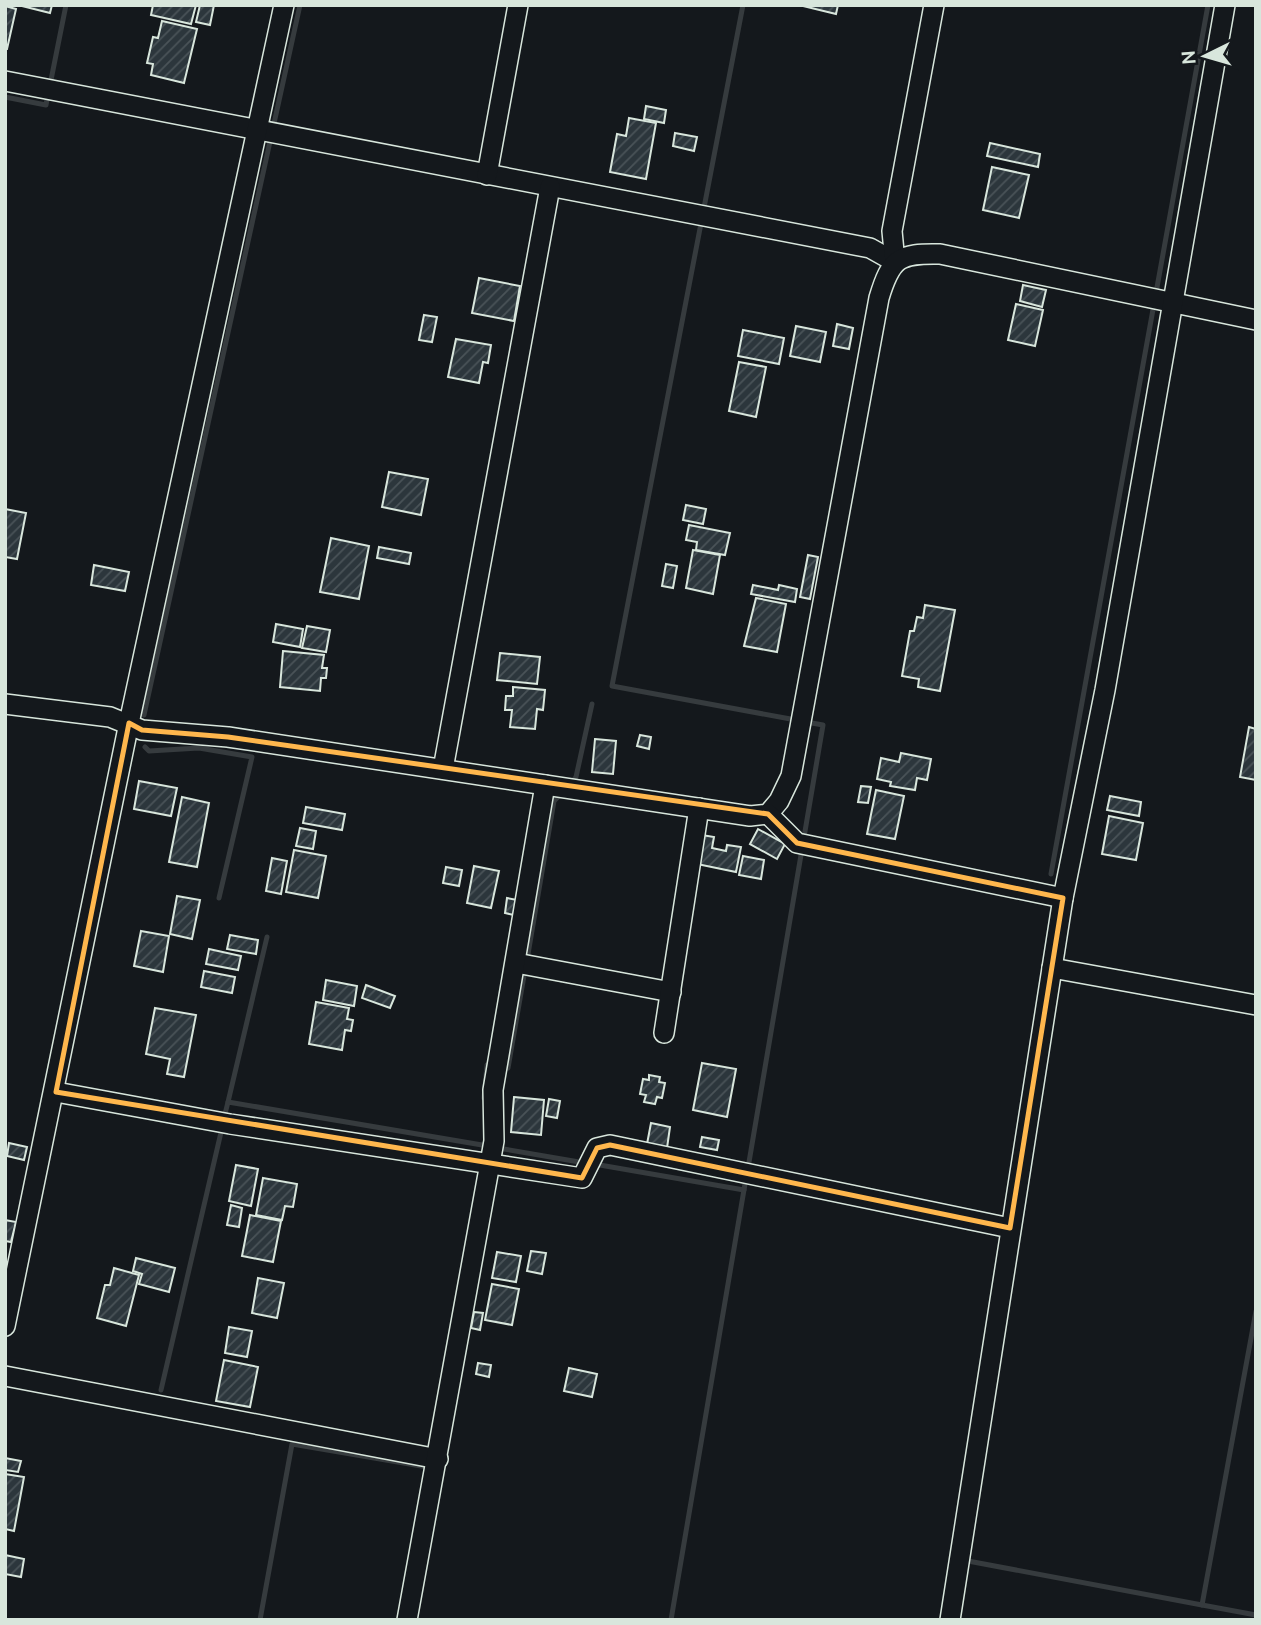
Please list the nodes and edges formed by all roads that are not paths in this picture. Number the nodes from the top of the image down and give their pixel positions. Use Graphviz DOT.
graph roads {
  1 [pos="284,5"];
  2 [pos="518,5"];
  3 [pos="934,5"];
  4 [pos="1225,5"];
  5 [pos="5,81"];
  6 [pos="266,132"];
  7 [pos="487,175"];
  8 [pos="550,187"];
  9 [pos="895,262"];
  10 [pos="1160,301"];
  11 [pos="1256,320"];
  12 [pos="5,704"];
  13 [pos="129,723"];
  14 [pos="443,769"];
  15 [pos="559,787"];
  16 [pos="699,808"];
  17 [pos="768,814"];
  18 [pos="1063,898"];
  19 [pos="523,964"];
  20 [pos="1052,968"];
  21 [pos="671,992"];
  22 [pos="1256,1005"];
  23 [pos="664,1033"];
  24 [pos="56,1092"];
  25 [pos="492,1152"];
  26 [pos="1010,1228"];
  27 [pos="5,1326"];
  28 [pos="5,1376"];
  29 [pos="432,1458"];
  30 [pos="407,1620"];
  31 [pos="950,1620"];
  1 -- 6 [label="street"];
  2 -- 7 [label="street"];
  3 -- 9 [label="street"];
  4 -- 10 [label="street"];
  5 -- 6 [label="street"];
  6 -- 7 [label="street"];
  6 -- 13 [label="street"];
  7 -- 8 [label="street"];
  8 -- 9 [label="street"];
  8 -- 14 [label="street"];
  9 -- 10 [label="street"];
  9 -- 17 [label="street"];
  10 -- 11 [label="street"];
  10 -- 18 [label="street"];
  12 -- 13 [label="street"];
  13 -- 14 [label="street"];
  13 -- 24 [label="street"];
  14 -- 15 [label="street"];
  15 -- 16 [label="street"];
  15 -- 19 [label="street"];
  16 -- 17 [label="street"];
  16 -- 21 [label="street"];
  17 -- 18 [label="street"];
  18 -- 20 [label="street"];
  19 -- 21 [label="street"];
  19 -- 25 [label="street"];
  20 -- 22 [label="street"];
  20 -- 26 [label="street"];
  21 -- 23 [label="street"];
  24 -- 25 [label="street"];
  24 -- 27 [label="street"];
  25 -- 26 [label="street"];
  25 -- 29 [label="street"];
  26 -- 31 [label="street"];
  28 -- 29 [label="street"];
  29 -- 30 [label="street"];
}
